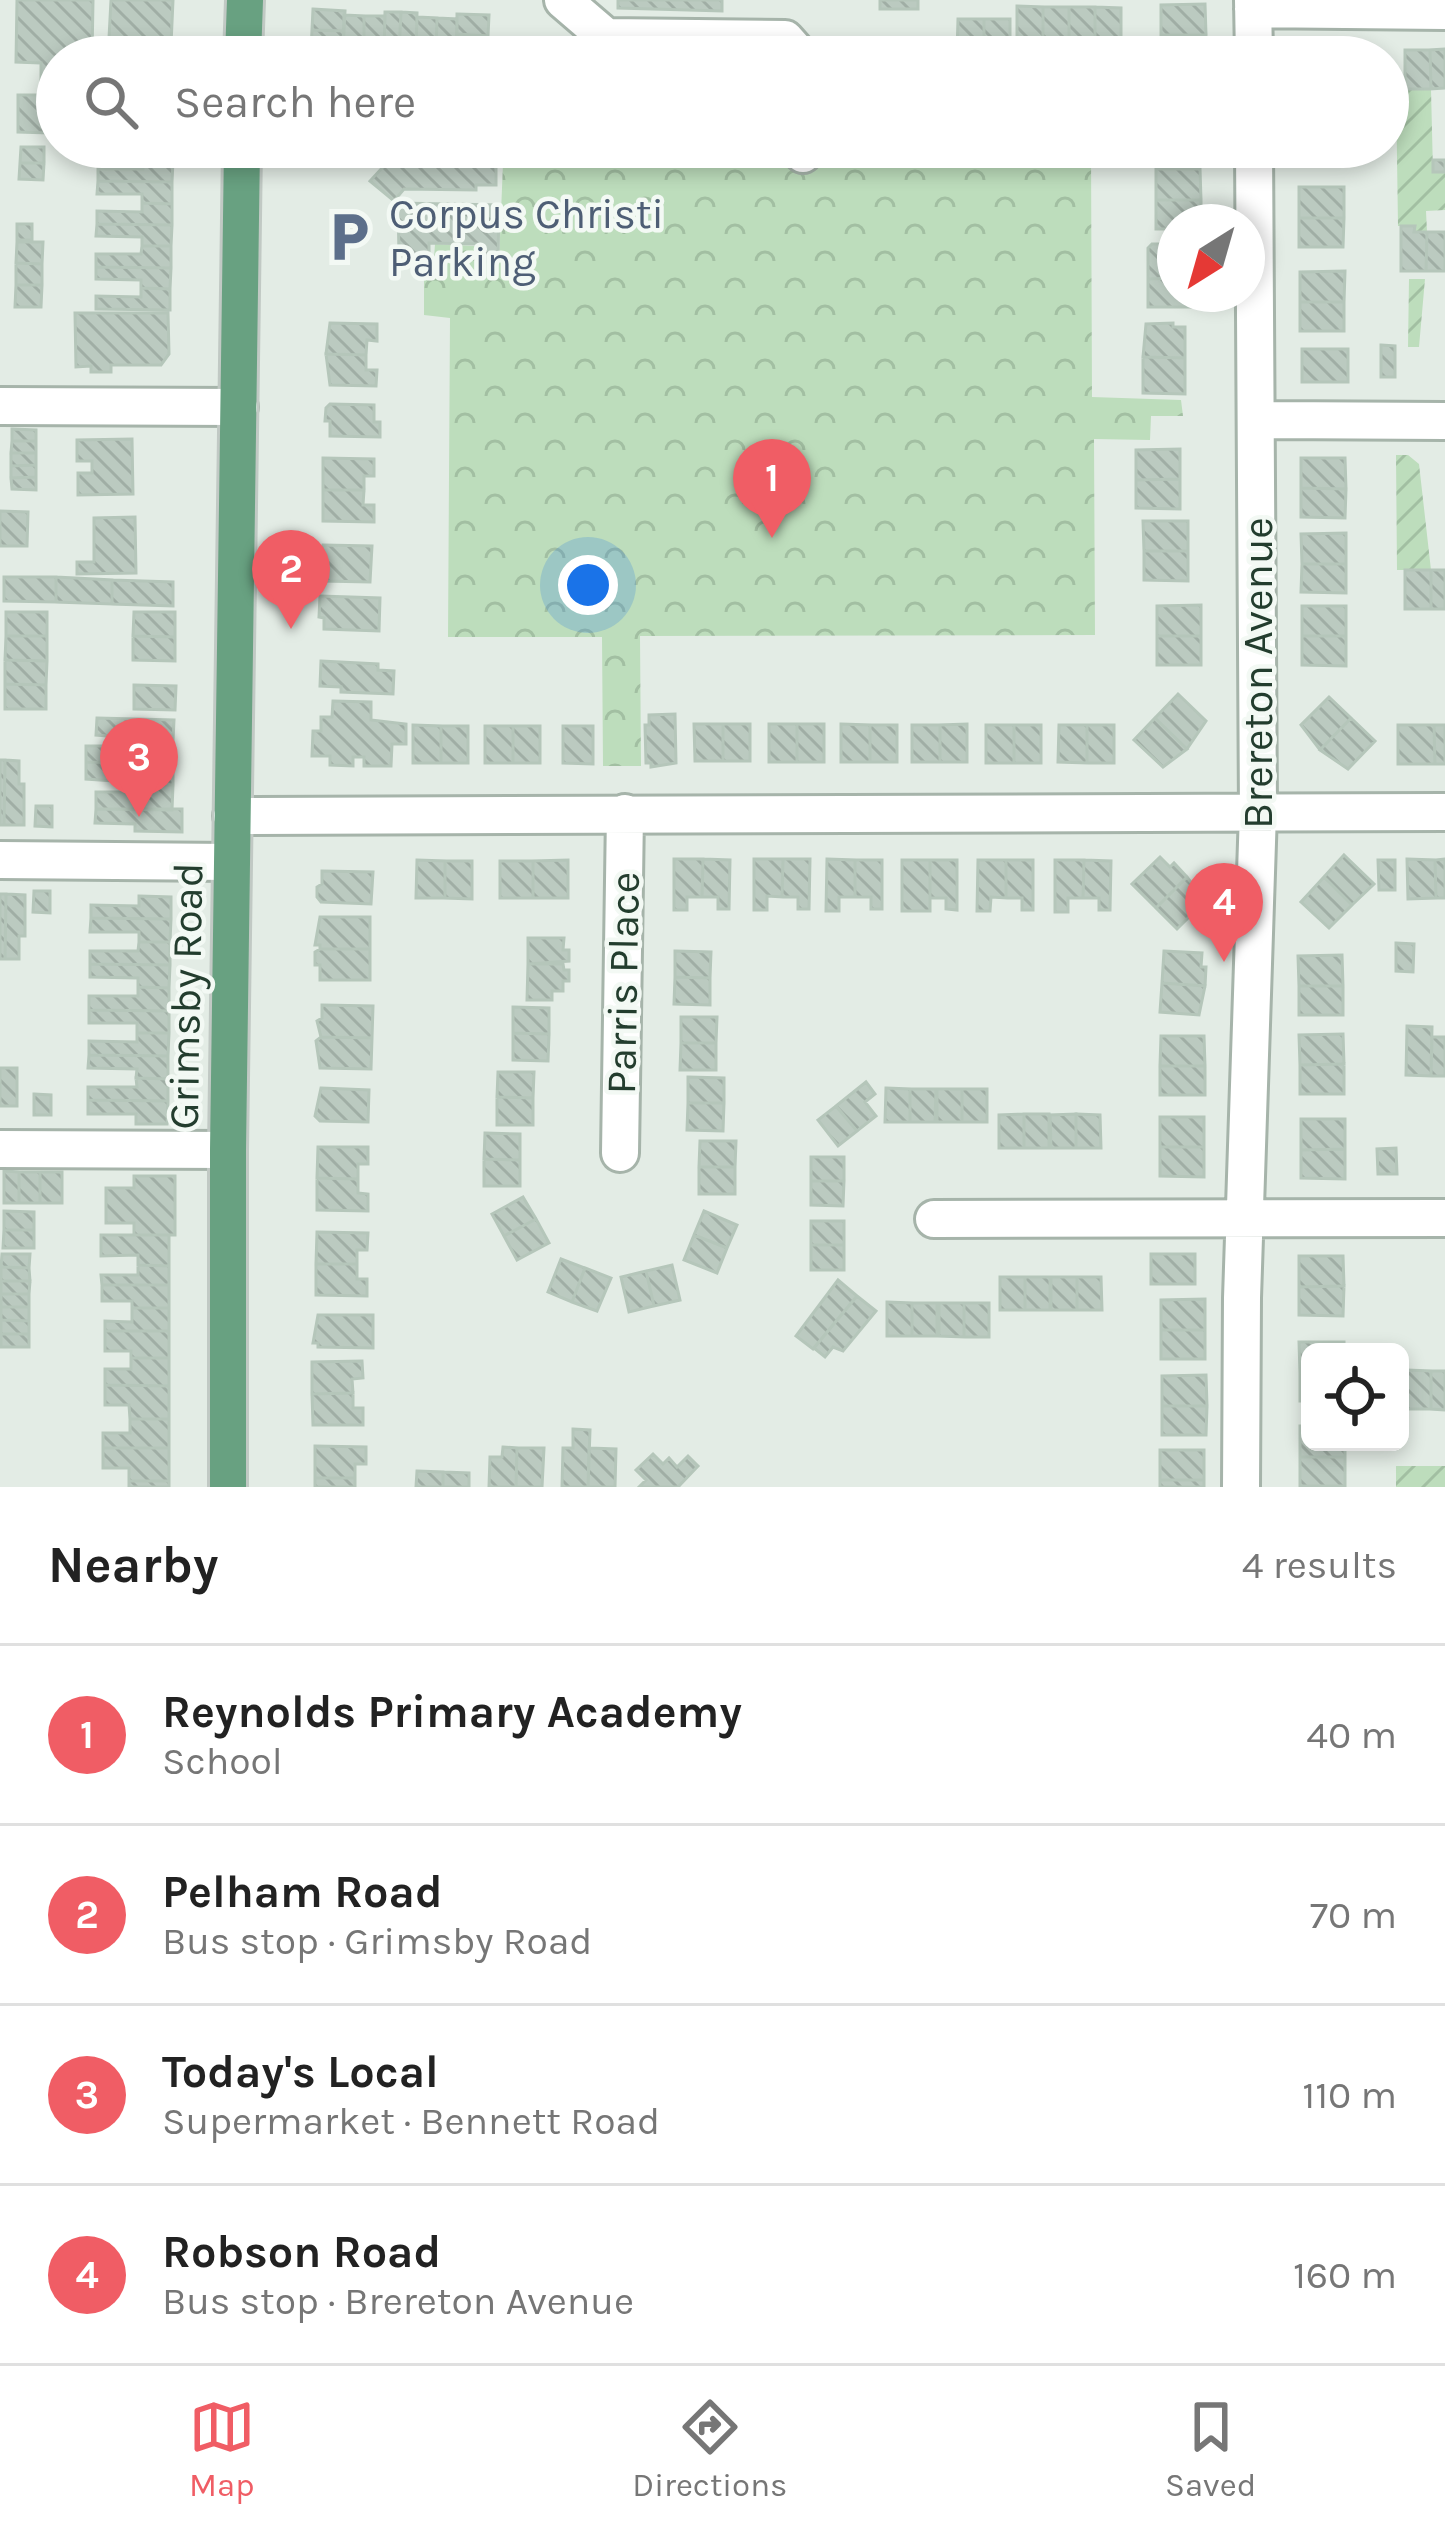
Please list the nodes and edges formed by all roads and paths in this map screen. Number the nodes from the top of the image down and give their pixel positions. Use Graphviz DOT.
graph roads {
  1 [pos="245,0"];
  2 [pos="563,0"];
  3 [pos="1253,4"];
  4 [pos="1445,11"];
  5 [pos="244,36"];
  6 [pos="605,36"];
  7 [pos="1254,36"];
  8 [pos="242,168"];
  9 [pos="1254,168"];
  10 [pos="0,406"];
  11 [pos="239,406"];
  12 [pos="1256,420"];
  13 [pos="1445,421"];
  14 [pos="1258,812"];
  15 [pos="1445,812"];
  16 [pos="625,813"];
  17 [pos="232,816"];
  18 [pos="0,860"];
  19 [pos="231,862"];
  20 [pos="0,1149"];
  21 [pos="228,1150"];
  22 [pos="620,1153"];
  23 [pos="1247,1218"];
  24 [pos="1445,1218"];
  25 [pos="934,1219"];
  26 [pos="228,1487"];
  27 [pos="1241,1487"];
  1 -- 5 [label="main road"];
  2 -- 6 [label="street"];
  3 -- 4 [label="street"];
  3 -- 7 [label="street"];
  8 -- 11 [label="main road, Grimsby Road"];
  9 -- 12 [label="street, Brereton Avenue"];
  10 -- 11 [label="street"];
  11 -- 17 [label="main road, Grimsby Road"];
  12 -- 13 [label="street"];
  12 -- 14 [label="street, Brereton Avenue"];
  14 -- 15 [label="street"];
  14 -- 16 [label="street"];
  14 -- 23 [label="street, Brereton Avenue"];
  16 -- 17 [label="street"];
  16 -- 22 [label="street, Parris Place"];
  17 -- 19 [label="main road, Grimsby Road"];
  18 -- 19 [label="street"];
  19 -- 21 [label="main road, Grimsby Road"];
  20 -- 21 [label="street"];
  21 -- 26 [label="main road, Grimsby Road"];
  23 -- 24 [label="street"];
  23 -- 25 [label="street"];
  23 -- 27 [label="street, Brereton Avenue"];
}
